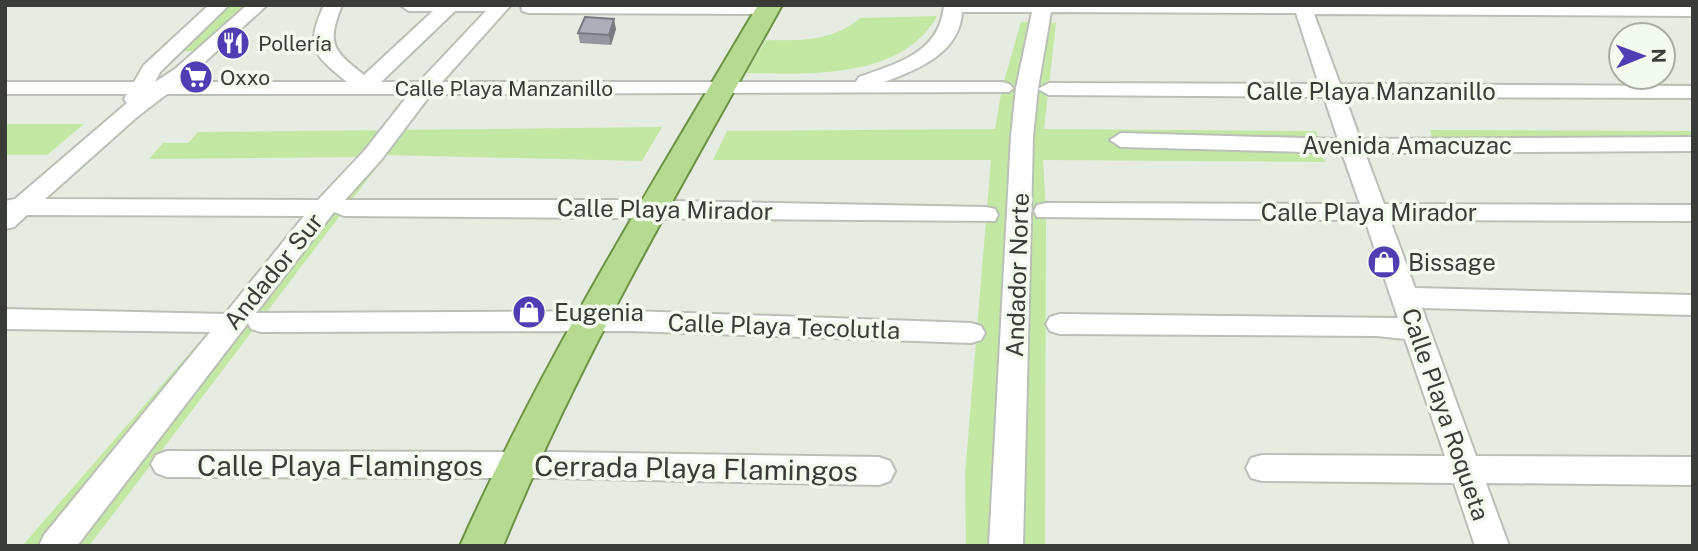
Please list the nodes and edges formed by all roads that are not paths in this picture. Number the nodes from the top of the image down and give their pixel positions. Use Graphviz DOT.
graph roads {
  1 [pos="220,5"];
  2 [pos="258,5"];
  3 [pos="333,5"];
  4 [pos="409,5"];
  5 [pos="488,5"];
  6 [pos="502,5"];
  7 [pos="449,6"];
  8 [pos="953,6"];
  9 [pos="1043,6"];
  10 [pos="529,7"];
  11 [pos="769,7"];
  12 [pos="1303,7"];
  13 [pos="1693,10"];
  14 [pos="165,54"];
  15 [pos="203,56"];
  16 [pos="365,86"];
  17 [pos="139,87"];
  18 [pos="165,87"];
  19 [pos="848,87"];
  20 [pos="5,88"];
  21 [pos="425,88"];
  22 [pos="722,88"];
  23 [pos="1002,88"];
  24 [pos="1049,89"];
  25 [pos="1330,92"];
  26 [pos="1693,92"];
  27 [pos="129,112"];
  28 [pos="1121,140"];
  29 [pos="1693,144"];
  30 [pos="1351,145"];
  31 [pos="317,208"];
  32 [pos="344,208"];
  33 [pos="651,208"];
  34 [pos="1046,211"];
  35 [pos="11,212"];
  36 [pos="1375,213"];
  37 [pos="1693,213"];
  38 [pos="986,215"];
  39 [pos="1404,296"];
  40 [pos="1693,304"];
  41 [pos="5,319"];
  42 [pos="589,320"];
  43 [pos="261,322"];
  44 [pos="218,323"];
  45 [pos="1060,324"];
  46 [pos="1416,330"];
  47 [pos="971,333"];
  48 [pos="167,464"];
  49 [pos="514,466"];
  50 [pos="1262,468"];
  51 [pos="879,471"];
  52 [pos="1466,471"];
  53 [pos="1693,471"];
  54 [pos="55,546"];
  55 [pos="481,546"];
  56 [pos="1006,546"];
  57 [pos="1492,546"];
  1 -- 14 [label="street"];
  2 -- 15 [label="street"];
  3 -- 16 [label="street"];
  4 -- 7 [label="street"];
  5 -- 7 [label="street"];
  6 -- 21 [label="street, Andador Sur"];
  7 -- 16 [label="street"];
  8 -- 9 [label="street"];
  8 -- 19 [label="street"];
  9 -- 12 [label="street"];
  9 -- 56 [label="street, Andador Norte"];
  10 -- 11 [label="street"];
  11 -- 22 [label="main road"];
  12 -- 13 [label="street"];
  12 -- 25 [label="street, Calle Playa Roqueta"];
  14 -- 15 [label="street"];
  14 -- 17 [label="street"];
  15 -- 18 [label="street"];
  16 -- 18 [label="street, Calle Playa Manzanillo"];
  16 -- 21 [label="street, Calle Playa Manzanillo"];
  17 -- 18 [label="street, Calle Playa Manzanillo"];
  17 -- 20 [label="street, Calle Playa Manzanillo"];
  17 -- 27 [label="street"];
  18 -- 27 [label="street"];
  19 -- 22 [label="street, Calle Playa Manzanillo"];
  19 -- 23 [label="street, Calle Playa Manzanillo"];
  21 -- 22 [label="street, Calle Playa Manzanillo"];
  21 -- 54 [label="street, Andador Sur"];
  22 -- 33 [label="main road"];
  24 -- 25 [label="street, Calle Playa Manzanillo"];
  25 -- 26 [label="street, Calle Playa Manzanillo"];
  25 -- 30 [label="street, Calle Playa Roqueta"];
  27 -- 35 [label="street"];
  28 -- 30 [label="street, Avenida Amacuzac"];
  29 -- 30 [label="street, Avenida Amacuzac"];
  30 -- 36 [label="street, Calle Playa Roqueta"];
  31 -- 35 [label="street"];
  32 -- 33 [label="street, Calle Playa Mirador"];
  33 -- 38 [label="street, Calle Playa Mirador"];
  33 -- 42 [label="main road"];
  34 -- 36 [label="street, Calle Playa Mirador"];
  36 -- 37 [label="street, Calle Playa Mirador"];
  36 -- 39 [label="street, Calle Playa Roqueta"];
  39 -- 40 [label="street"];
  39 -- 46 [label="street, Calle Playa Roqueta"];
  41 -- 44 [label="street"];
  42 -- 43 [label="street, Calle Playa Tecolutla"];
  42 -- 47 [label="street, Calle Playa Tecolutla"];
  42 -- 49 [label="main road"];
  45 -- 46 [label="street"];
  46 -- 52 [label="street, Calle Playa Roqueta"];
  48 -- 49 [label="street, Calle Playa Flamingos"];
  49 -- 51 [label="street, Cerrada Playa Flamingos"];
  49 -- 55 [label="main road"];
  50 -- 52 [label="street"];
  52 -- 53 [label="street"];
  52 -- 57 [label="street, Calle Playa Roqueta"];
}
